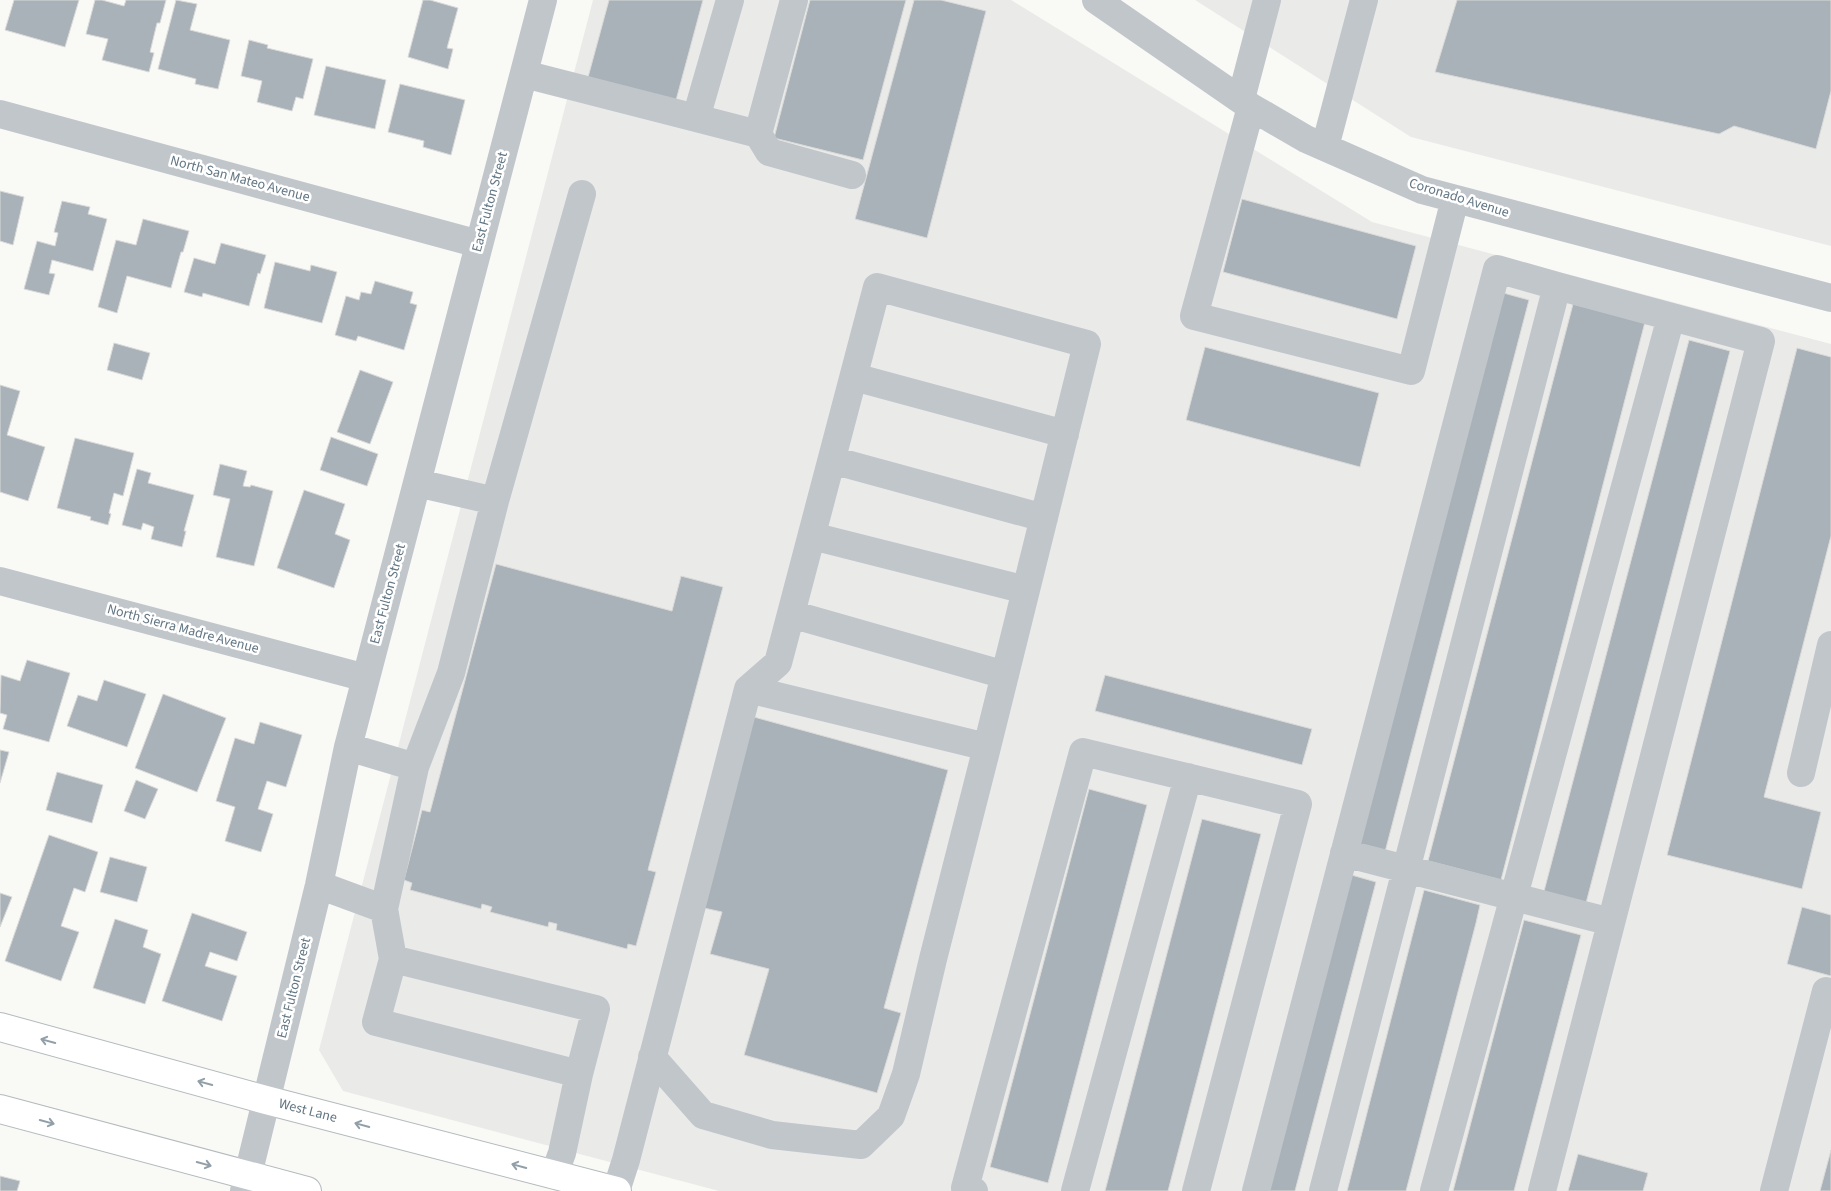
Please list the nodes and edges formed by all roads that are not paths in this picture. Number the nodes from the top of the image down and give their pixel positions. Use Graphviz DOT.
graph roads {
  1 [pos="543,0"];
  2 [pos="730,0"];
  3 [pos="794,0"];
  4 [pos="1096,0"];
  5 [pos="1267,0"];
  6 [pos="1364,0"];
  7 [pos="524,74"];
  8 [pos="1246,103"];
  9 [pos="0,114"];
  10 [pos="696,118"];
  11 [pos="758,134"];
  12 [pos="1325,147"];
  13 [pos="852,175"];
  14 [pos="582,194"];
  15 [pos="1455,199"];
  16 [pos="479,244"];
  17 [pos="1557,286"];
  18 [pos="1831,298"];
  19 [pos="1671,317"];
  20 [pos="854,377"];
  21 [pos="1065,434"];
  22 [pos="832,460"];
  23 [pos="417,483"];
  24 [pos="495,501"];
  25 [pos="1044,518"];
  26 [pos="812,536"];
  27 [pos="0,581"];
  28 [pos="1026,590"];
  29 [pos="791,614"];
  30 [pos="1831,645"];
  31 [pos="1005,675"];
  32 [pos="366,678"];
  33 [pos="748,689"];
  34 [pos="348,747"];
  35 [pos="987,747"];
  36 [pos="415,767"];
  37 [pos="1801,773"];
  38 [pos="1188,777"];
  39 [pos="1344,853"];
  40 [pos="1406,869"];
  41 [pos="319,885"];
  42 [pos="1514,897"];
  43 [pos="384,909"];
  44 [pos="1611,922"];
  45 [pos="393,959"];
  46 [pos="1826,991"];
  47 [pos="0,1028"];
  48 [pos="652,1057"];
  49 [pos="579,1074"];
  50 [pos="266,1100"];
  51 [pos="0,1109"];
  52 [pos="554,1175"];
  53 [pos="246,1183"];
  54 [pos="307,1191"];
  55 [pos="617,1191"];
  56 [pos="974,1191"];
  57 [pos="1074,1191"];
  58 [pos="1196,1191"];
  59 [pos="1256,1191"];
  60 [pos="1323,1191"];
  61 [pos="1434,1191"];
  62 [pos="1542,1191"];
  63 [pos="1774,1191"];
  1 -- 7 [label="street, East Fulton Street"];
  2 -- 10 [label="street"];
  3 -- 11 [label="street"];
  4 -- 8 [label="street, Coronado Avenue"];
  5 -- 8 [label="street"];
  6 -- 12 [label="street"];
  7 -- 10 [label="street"];
  7 -- 16 [label="street, East Fulton Street"];
  8 -- 12 [label="street, Coronado Avenue"];
  8 -- 15 [label="street"];
  9 -- 16 [label="street, North San Mateo Avenue"];
  10 -- 11 [label="street"];
  11 -- 13 [label="street"];
  12 -- 15 [label="street, Coronado Avenue"];
  14 -- 24 [label="street"];
  15 -- 18 [label="street, Coronado Avenue"];
  16 -- 23 [label="street, East Fulton Street"];
  17 -- 19 [label="street"];
  17 -- 39 [label="street"];
  17 -- 40 [label="street"];
  19 -- 42 [label="street"];
  19 -- 44 [label="street"];
  20 -- 21 [label="street"];
  20 -- 21 [label="street"];
  20 -- 22 [label="street"];
  21 -- 25 [label="street"];
  22 -- 25 [label="street"];
  22 -- 26 [label="street"];
  23 -- 24 [label="street"];
  23 -- 32 [label="street, East Fulton Street"];
  24 -- 36 [label="street"];
  25 -- 28 [label="street"];
  26 -- 28 [label="street"];
  26 -- 29 [label="street"];
  27 -- 32 [label="street, North Sierra Madre Avenue"];
  28 -- 31 [label="street"];
  29 -- 31 [label="street"];
  29 -- 33 [label="street"];
  30 -- 37 [label="street"];
  31 -- 35 [label="street"];
  32 -- 34 [label="street, East Fulton Street"];
  33 -- 35 [label="street"];
  33 -- 48 [label="street"];
  34 -- 36 [label="street"];
  34 -- 41 [label="street, East Fulton Street"];
  35 -- 48 [label="street"];
  36 -- 43 [label="street"];
  38 -- 56 [label="street"];
  38 -- 57 [label="street"];
  38 -- 58 [label="street"];
  39 -- 40 [label="street"];
  39 -- 59 [label="street"];
  40 -- 42 [label="street"];
  40 -- 60 [label="street"];
  41 -- 43 [label="street"];
  41 -- 50 [label="street, East Fulton Street"];
  42 -- 44 [label="street"];
  42 -- 61 [label="street"];
  43 -- 45 [label="street"];
  44 -- 62 [label="street"];
  45 -- 49 [label="street"];
  45 -- 49 [label="street"];
  46 -- 63 [label="street"];
  50 -- 47 [label="main road, West Lane, one-way"];
  48 -- 55 [label="street"];
  49 -- 52 [label="street"];
  52 -- 50 [label="main road, West Lane, one-way"];
  50 -- 53 [label="street, East Fulton Street"];
  51 -- 53 [label="main road, one-way"];
  52 -- 55 [label="main road, West Lane"];
  53 -- 54 [label="main road"];
}
